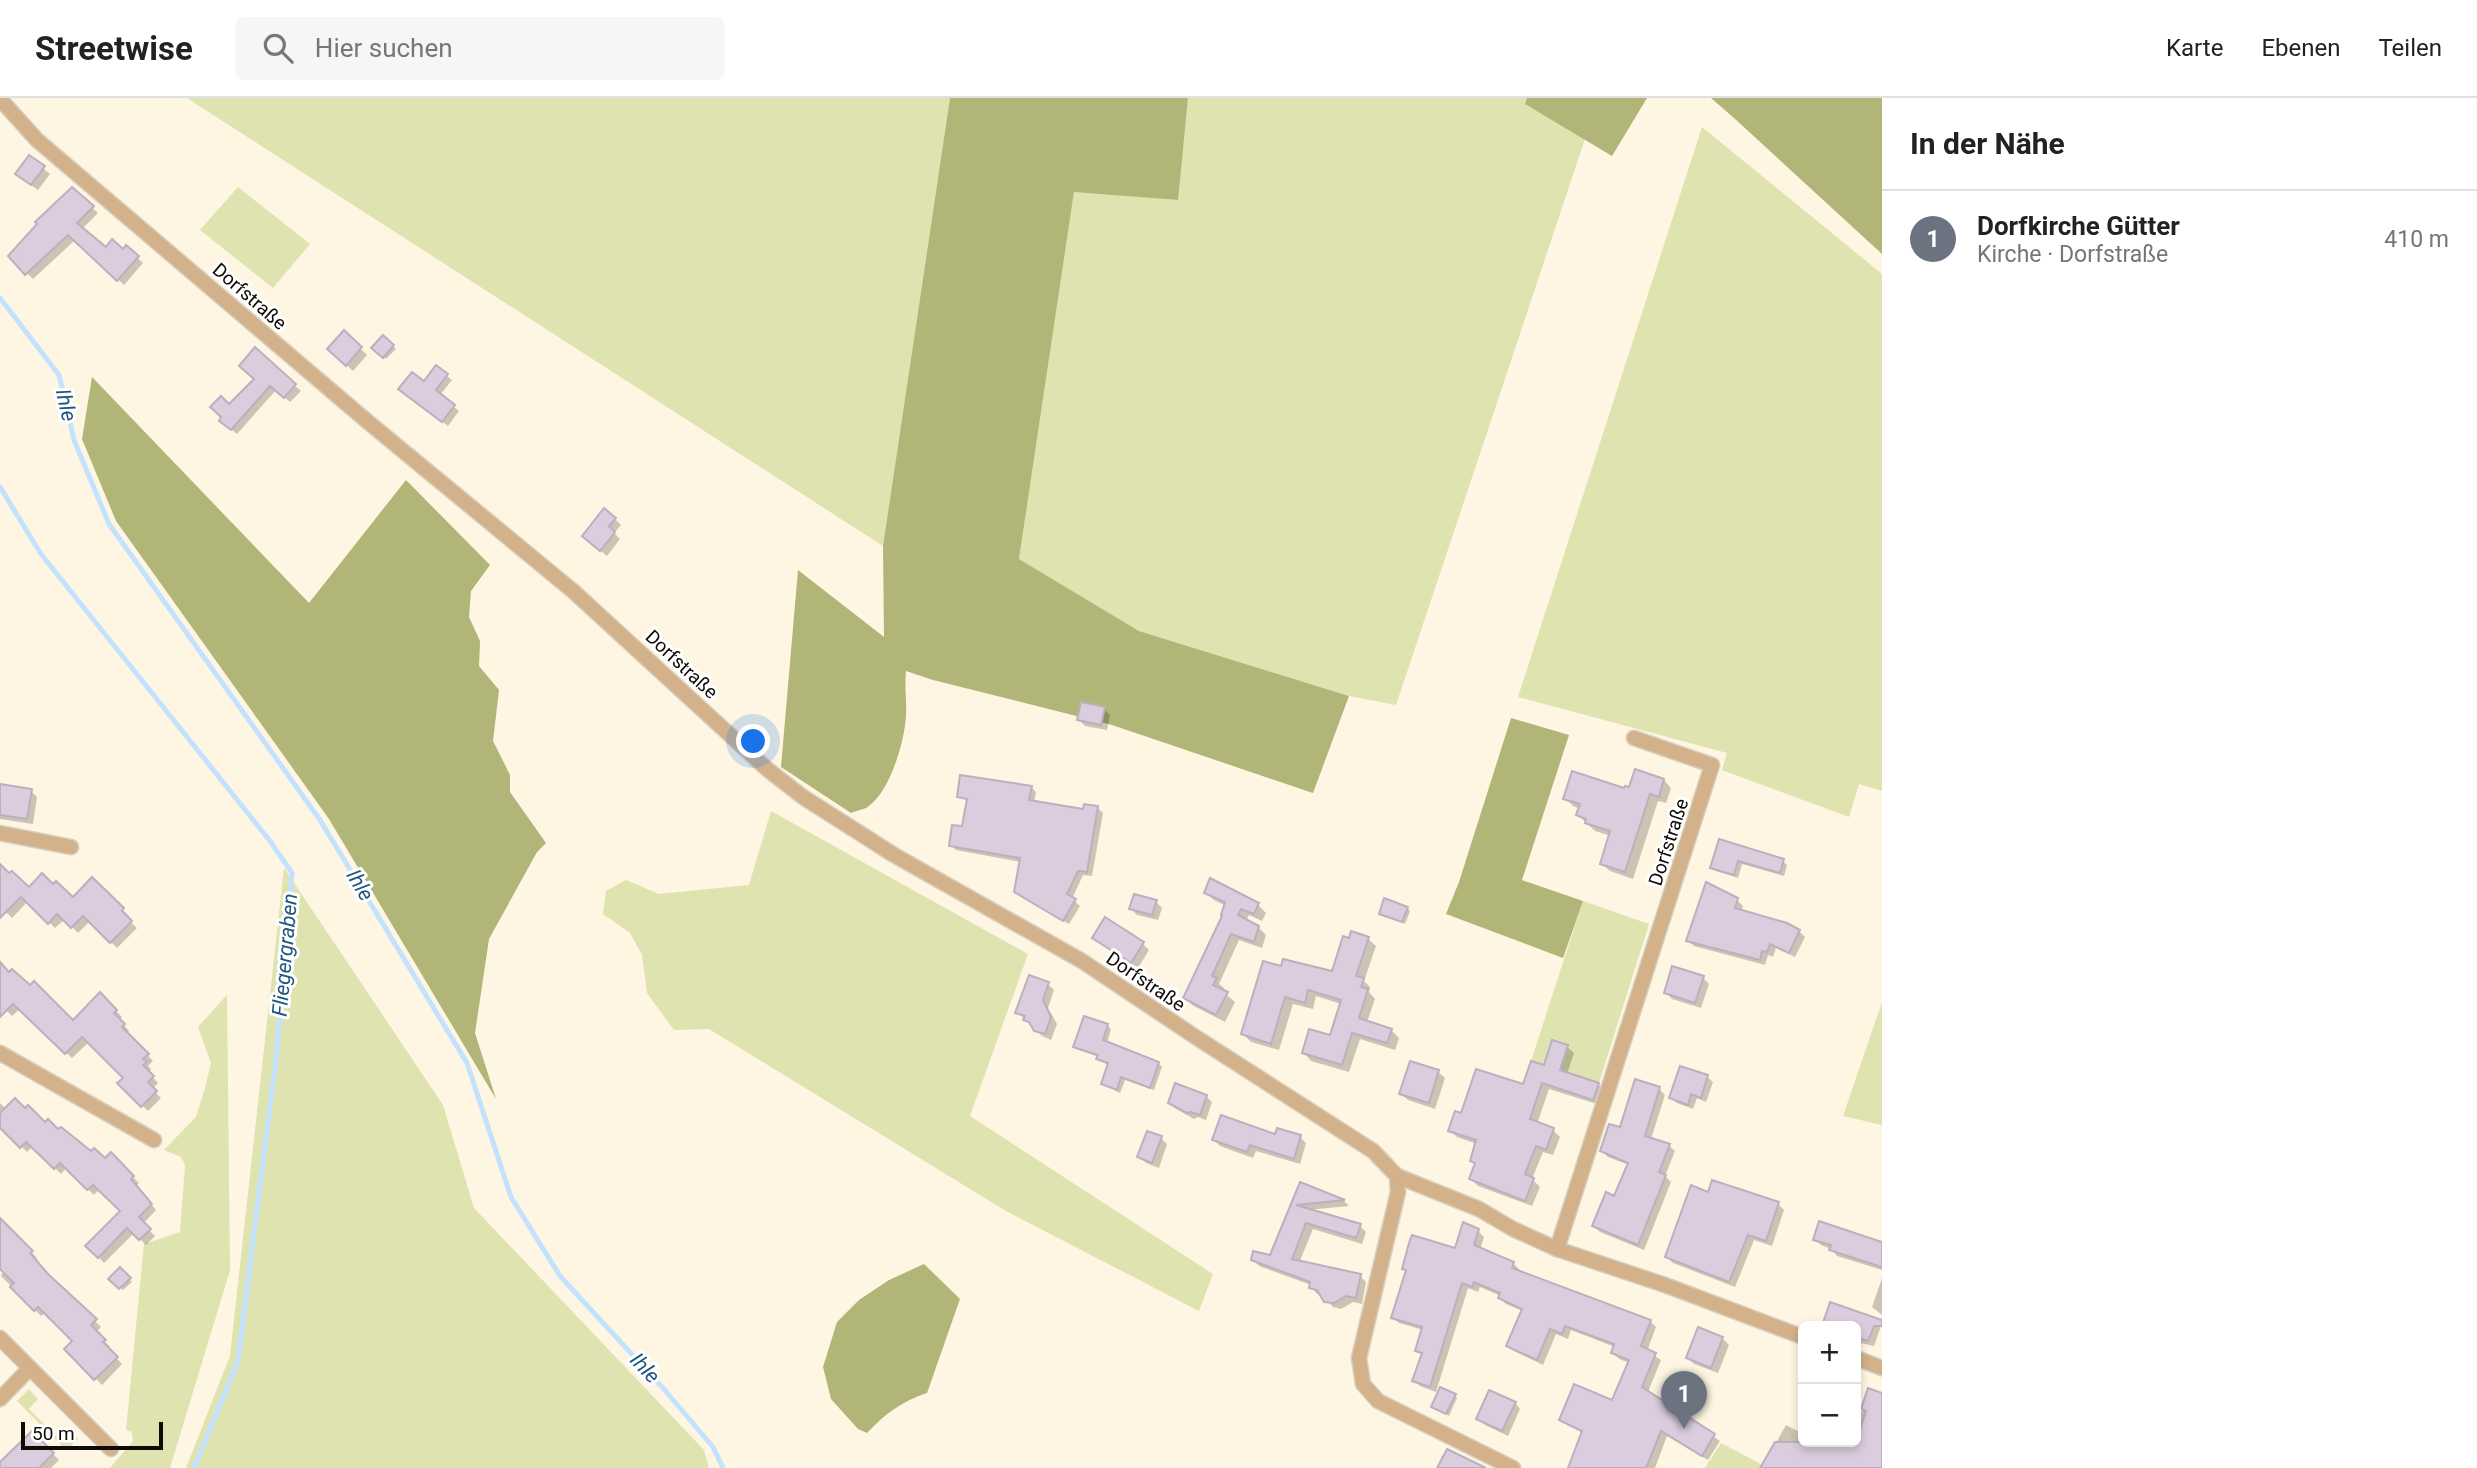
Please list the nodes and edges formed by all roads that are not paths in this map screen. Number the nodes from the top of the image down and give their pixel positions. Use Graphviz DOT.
graph roads {
  1 [pos="0,99"];
  2 [pos="1634,738"];
  3 [pos="0,833"];
  4 [pos="71,846"];
  5 [pos="0,1053"];
  6 [pos="154,1140"];
  7 [pos="1397,1176"];
  8 [pos="1556,1249"];
  9 [pos="1798,1336"];
  10 [pos="0,1338"];
  11 [pos="1861,1360"];
  12 [pos="30,1368"];
  13 [pos="1882,1368"];
  14 [pos="0,1399"];
  15 [pos="111,1449"];
  16 [pos="1513,1468"];
  1 -- 7 [label="street, Dorfstraße"];
  2 -- 8 [label="street, Dorfstraße"];
  3 -- 4 [label="street"];
  5 -- 6 [label="street"];
  7 -- 8 [label="street, Dorfstraße"];
  7 -- 16 [label="street"];
  8 -- 9 [label="street, Dorfstraße"];
  10 -- 12 [label="street"];
  11 -- 13 [label="street"];
  12 -- 14 [label="street"];
  12 -- 15 [label="street"];
}
